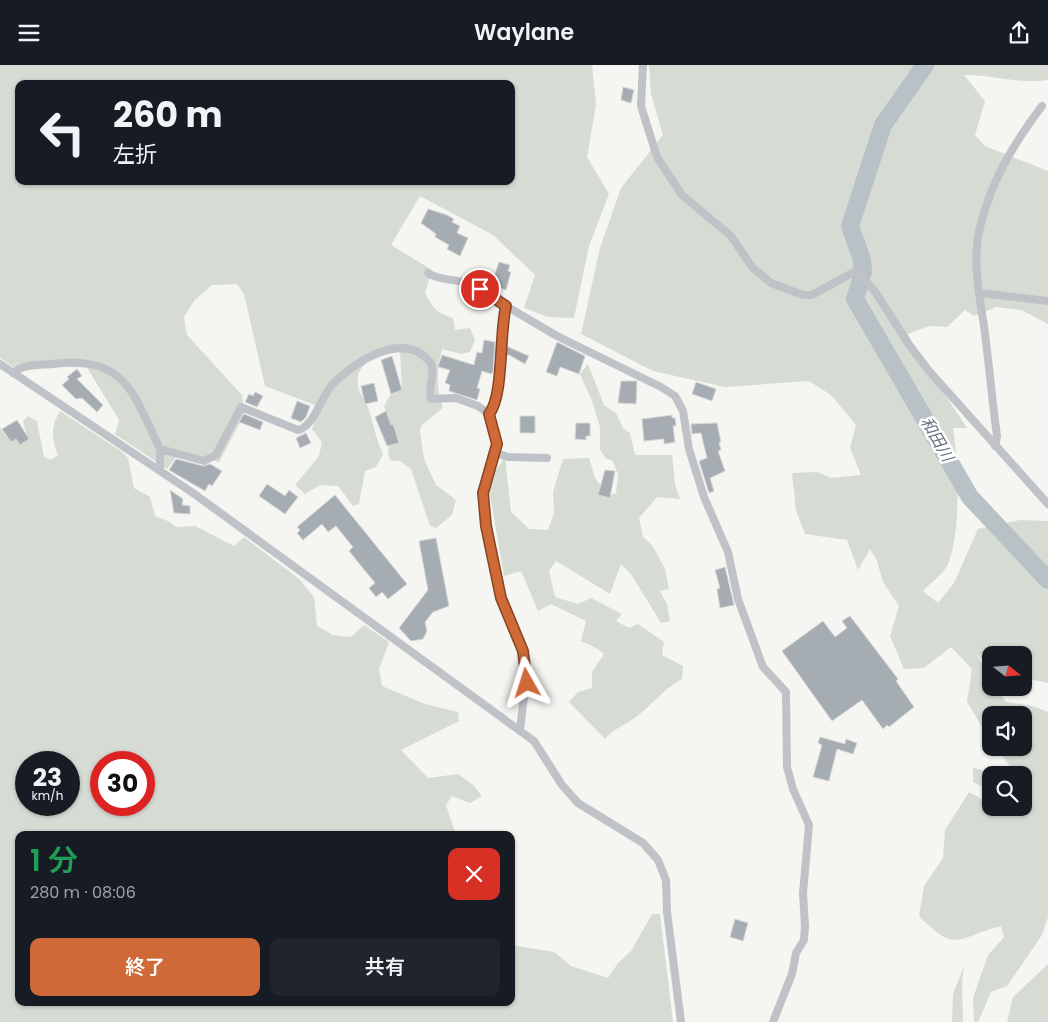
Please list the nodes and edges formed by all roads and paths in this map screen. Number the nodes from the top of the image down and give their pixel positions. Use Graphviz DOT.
graph roads {
  1 [pos="643,65"];
  2 [pos="1042,106"];
  3 [pos="428,273"];
  4 [pos="979,293"];
  5 [pos="1048,301"];
  6 [pos="506,306"];
  7 [pos="0,364"];
  8 [pos="12,373"];
  9 [pos="489,414"];
  10 [pos="996,446"];
  11 [pos="160,449"];
  12 [pos="496,453"];
  13 [pos="547,458"];
  14 [pos="160,471"];
  15 [pos="1048,504"];
  16 [pos="520,731"];
  17 [pos="681,1022"];
  18 [pos="773,1022"];
  1 -- 10 [label="street"];
  2 -- 4 [label="street"];
  3 -- 6 [label="street"];
  4 -- 5 [label="street"];
  4 -- 10 [label="street"];
  6 -- 9 [label="street"];
  6 -- 18 [label="street"];
  7 -- 8 [label="street"];
  8 -- 11 [label="street"];
  8 -- 14 [label="street"];
  9 -- 11 [label="street"];
  9 -- 12 [label="street"];
  10 -- 15 [label="street"];
  11 -- 14 [label="street"];
  12 -- 13 [label="street"];
  12 -- 16 [label="street"];
  14 -- 16 [label="street"];
  16 -- 17 [label="street"];
}
